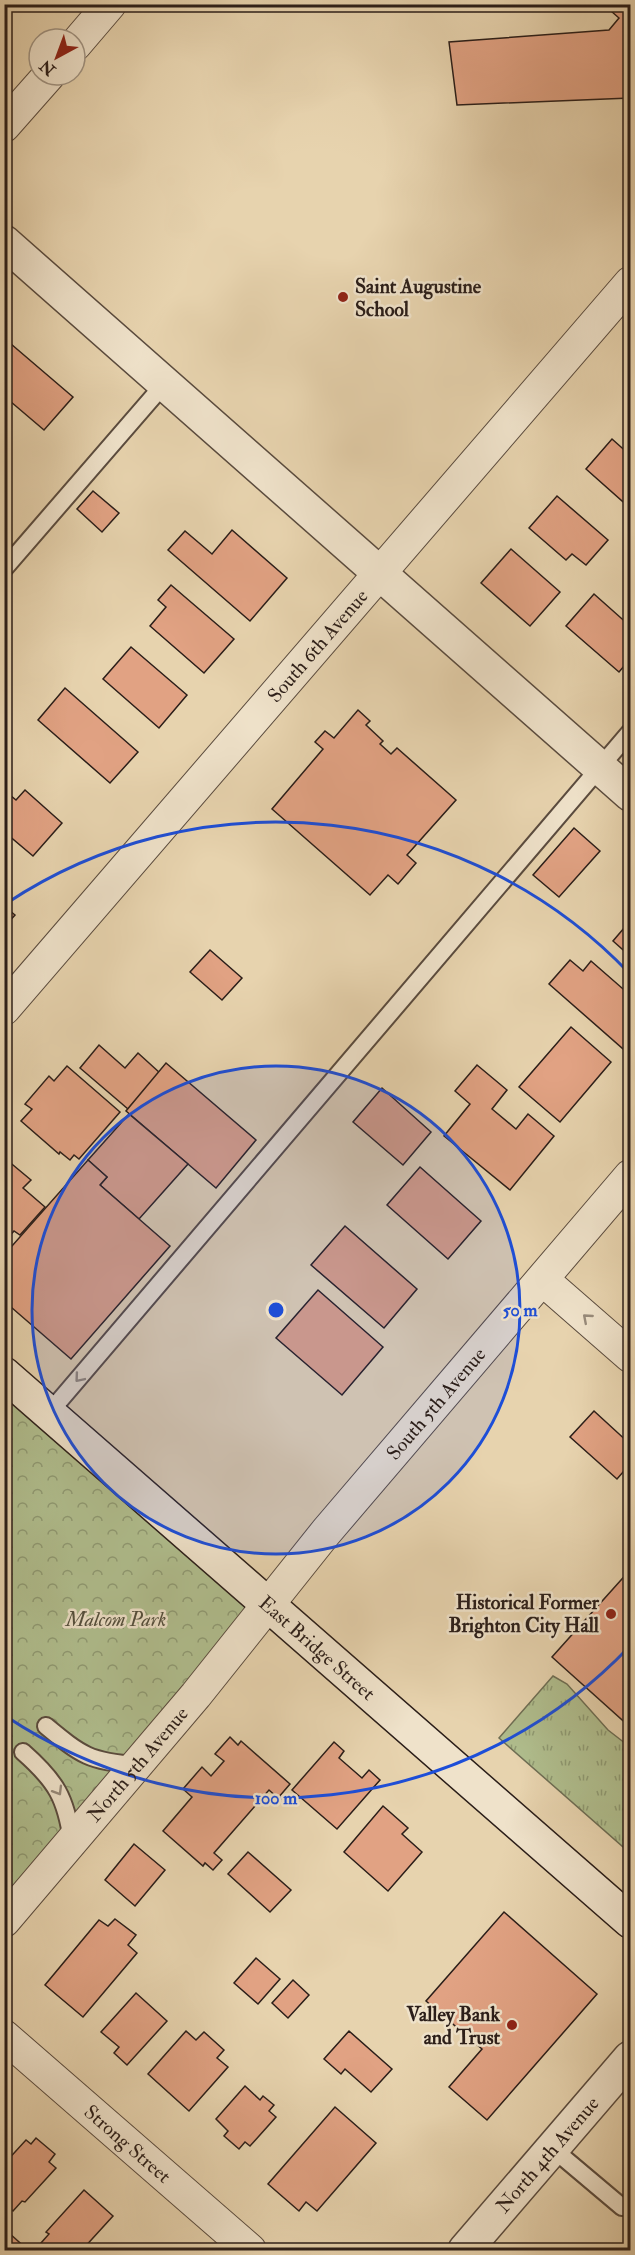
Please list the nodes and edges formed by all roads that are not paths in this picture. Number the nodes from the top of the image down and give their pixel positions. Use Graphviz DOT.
graph roads {
  1 [pos="110,4"];
  2 [pos="87,31"];
  3 [pos="38,87"];
  4 [pos="4,126"];
  5 [pos="4,242"];
  6 [pos="630,283"];
  7 [pos="165,383"];
  8 [pos="4,569"];
  9 [pos="380,576"];
  10 [pos="630,732"];
  11 [pos="601,767"];
  12 [pos="630,794"];
  13 [pos="4,1009"];
  14 [pos="630,1176"];
  15 [pos="543,1280"];
  16 [pos="630,1356"];
  17 [pos="4,1374"];
  18 [pos="49,1413"];
  19 [pos="268,1607"];
  20 [pos="45,1726"];
  21 [pos="23,1752"];
  22 [pos="137,1765"];
  23 [pos="72,1841"];
  24 [pos="4,1921"];
  25 [pos="630,1921"];
  26 [pos="4,2036"];
  27 [pos="630,2058"];
  28 [pos="552,2148"];
  29 [pos="622,2208"];
  30 [pos="250,2250"];
  31 [pos="465,2250"];
  1 -- 2 [label="street"];
  3 -- 4 [label="street"];
  5 -- 7 [label="street"];
  6 -- 9 [label="street, South 6th Avenue"];
  7 -- 8 [label="lane"];
  7 -- 9 [label="street"];
  9 -- 11 [label="street"];
  9 -- 13 [label="street, South 6th Avenue"];
  10 -- 11 [label="lane"];
  11 -- 12 [label="street"];
  11 -- 18 [label="lane, one-way"];
  14 -- 15 [label="street, South 5th Avenue"];
  16 -- 15 [label="street, one-way"];
  15 -- 19 [label="street, South 5th Avenue"];
  17 -- 18 [label="street, East Bridge Street"];
  18 -- 19 [label="street, East Bridge Street"];
  19 -- 22 [label="street, North 5th Avenue"];
  19 -- 25 [label="street, East Bridge Street"];
  20 -- 22 [label="lane"];
  21 -- 23 [label="lane, one-way"];
  22 -- 23 [label="street, North 5th Avenue"];
  23 -- 24 [label="street, North 5th Avenue"];
  26 -- 30 [label="street, Strong Street"];
  27 -- 28 [label="street, North 4th Avenue"];
  28 -- 29 [label="lane"];
  28 -- 31 [label="street, North 4th Avenue"];
}
